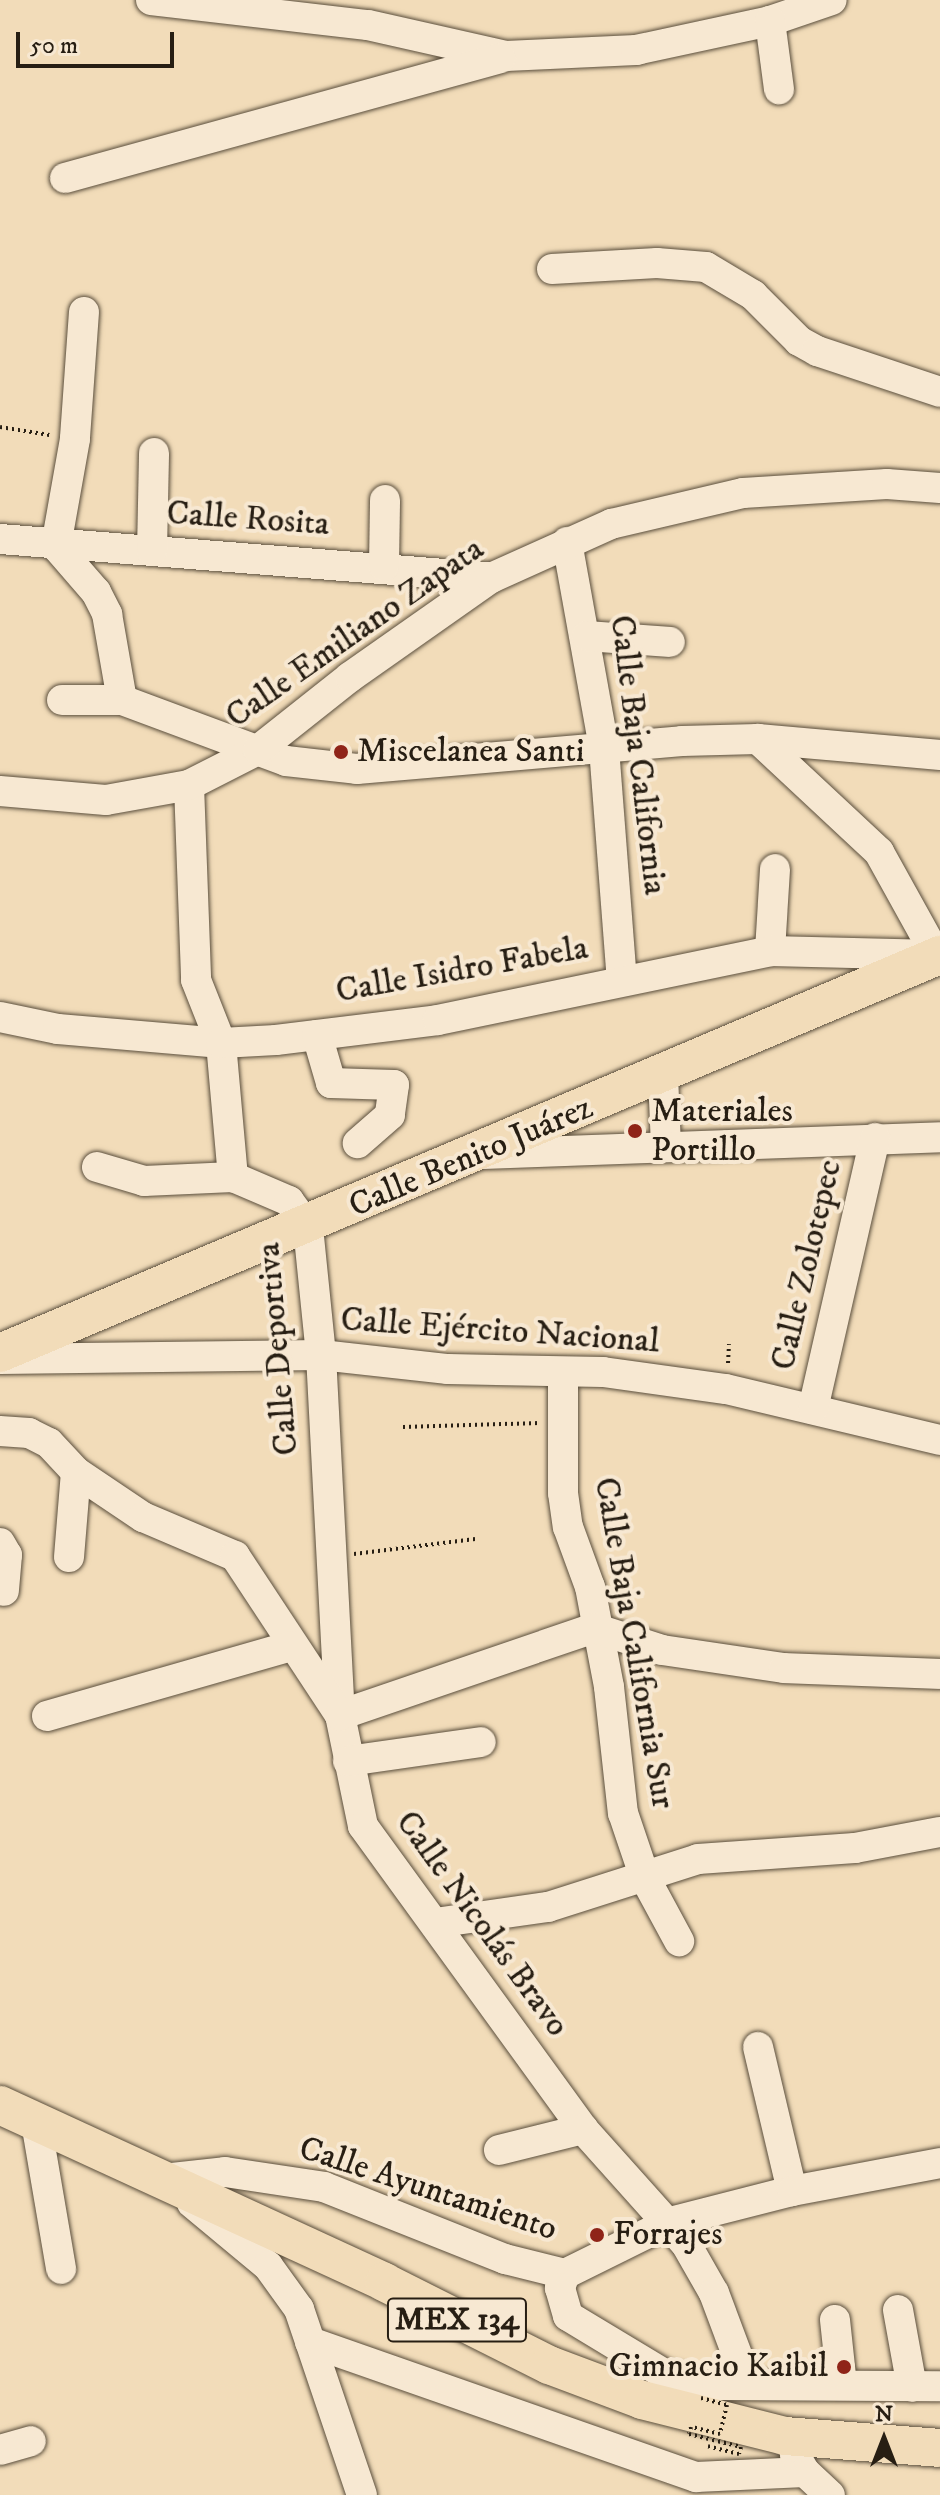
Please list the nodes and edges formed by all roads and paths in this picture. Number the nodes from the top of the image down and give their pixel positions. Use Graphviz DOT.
graph roads {
  1 [pos="151,0"];
  2 [pos="832,0"];
  3 [pos="770,21"];
  4 [pos="506,56"];
  5 [pos="779,89"];
  6 [pos="65,178"];
  7 [pos="552,269"];
  8 [pos="84,312"];
  9 [pos="940,392"];
  10 [pos="0,427"];
  11 [pos="75,439"];
  12 [pos="154,453"];
  13 [pos="940,488"];
  14 [pos="385,500"];
  15 [pos="0,539"];
  16 [pos="567,542"];
  17 [pos="56,546"];
  18 [pos="152,551"];
  19 [pos="384,566"];
  20 [pos="491,578"];
  21 [pos="587,636"];
  22 [pos="670,642"];
  23 [pos="62,700"];
  24 [pos="122,700"];
  25 [pos="758,739"];
  26 [pos="604,748"];
  27 [pos="258,750"];
  28 [pos="940,755"];
  29 [pos="189,785"];
  30 [pos="0,791"];
  31 [pos="775,869"];
  32 [pos="770,951"];
  33 [pos="938,955"];
  34 [pos="622,980"];
  35 [pos="0,1017"];
  36 [pos="317,1035"];
  37 [pos="221,1043"];
  38 [pos="663,1075"];
  39 [pos="940,1137"];
  40 [pos="875,1138"];
  41 [pos="358,1143"];
  42 [pos="666,1146"];
  43 [pos="478,1154"];
  44 [pos="97,1167"];
  45 [pos="233,1177"];
  46 [pos="308,1227"];
  47 [pos="321,1355"];
  48 [pos="0,1356"];
  49 [pos="563,1372"];
  50 [pos="813,1409"];
  51 [pos="562,1422"];
  52 [pos="403,1427"];
  53 [pos="0,1431"];
  54 [pos="940,1440"];
  55 [pos="76,1472"];
  56 [pos="475,1539"];
  57 [pos="0,1543"];
  58 [pos="69,1557"];
  59 [pos="332,1557"];
  60 [pos="4,1591"];
  61 [pos="594,1628"];
  62 [pos="291,1646"];
  63 [pos="940,1674"];
  64 [pos="340,1715"];
  65 [pos="47,1716"];
  66 [pos="481,1742"];
  67 [pos="348,1761"];
  68 [pos="940,1832"];
  69 [pos="645,1878"];
  70 [pos="435,1923"];
  71 [pos="679,1941"];
  72 [pos="758,2047"];
  73 [pos="0,2105"];
  74 [pos="36,2122"];
  75 [pos="583,2129"];
  76 [pos="499,2150"];
  77 [pos="940,2163"];
  78 [pos="163,2179"];
  79 [pos="792,2191"];
  80 [pos="670,2222"];
  81 [pos="61,2269"];
  82 [pos="565,2274"];
  83 [pos="898,2310"];
  84 [pos="835,2320"];
  85 [pos="310,2342"];
  86 [pos="748,2384"];
  87 [pos="842,2385"];
  88 [pos="926,2386"];
  89 [pos="709,2391"];
  90 [pos="642,2400"];
  91 [pos="785,2436"];
  92 [pos="31,2441"];
  93 [pos="708,2446"];
  94 [pos="940,2448"];
  95 [pos="0,2450"];
  96 [pos="805,2472"];
  97 [pos="697,2486"];
  98 [pos="362,2495"];
  99 [pos="830,2495"];
  1 -- 4 [label="street"];
  2 -- 3 [label="street"];
  3 -- 4 [label="street"];
  3 -- 5 [label="street"];
  4 -- 6 [label="street"];
  7 -- 9 [label="street"];
  8 -- 11 [label="street"];
  10 -- 11 [label="path"];
  11 -- 17 [label="street"];
  12 -- 18 [label="street"];
  13 -- 16 [label="street, Calle Emiliano Zapata"];
  14 -- 19 [label="street"];
  15 -- 17 [label="street, Calle Rosita"];
  16 -- 20 [label="street, Calle Emiliano Zapata"];
  16 -- 21 [label="street, Calle Baja California"];
  17 -- 18 [label="street, Calle Rosita"];
  17 -- 24 [label="street"];
  18 -- 19 [label="street, Calle Rosita"];
  19 -- 20 [label="street, Calle Rosita"];
  20 -- 27 [label="street, Calle Emiliano Zapata"];
  21 -- 22 [label="street"];
  21 -- 26 [label="street, Calle Baja California"];
  23 -- 24 [label="street"];
  24 -- 27 [label="street"];
  25 -- 26 [label="street"];
  25 -- 28 [label="street"];
  25 -- 33 [label="street"];
  26 -- 27 [label="street"];
  26 -- 34 [label="street, Calle Baja California"];
  27 -- 29 [label="street, Calle Emiliano Zapata"];
  29 -- 30 [label="street, Calle Emiliano Zapata"];
  29 -- 37 [label="street"];
  31 -- 32 [label="street"];
  32 -- 33 [label="street, Calle Isidro Fabela"];
  32 -- 34 [label="street, Calle Isidro Fabela"];
  33 -- 38 [label="main road, Calle Benito Juárez"];
  34 -- 36 [label="street, Calle Isidro Fabela"];
  35 -- 37 [label="street, Calle Isidro Fabela"];
  36 -- 37 [label="street, Calle Isidro Fabela"];
  36 -- 41 [label="street"];
  37 -- 45 [label="street"];
  38 -- 42 [label="street"];
  38 -- 43 [label="main road, Calle Benito Juárez"];
  39 -- 40 [label="street"];
  40 -- 42 [label="street"];
  40 -- 50 [label="street, Calle Zolotepec"];
  42 -- 43 [label="street"];
  43 -- 46 [label="main road, Calle Benito Juárez"];
  44 -- 45 [label="street"];
  45 -- 46 [label="street, Calle Deportiva"];
  46 -- 47 [label="street, Calle Deportiva"];
  46 -- 48 [label="main road, Calle Benito Juárez"];
  47 -- 48 [label="street, Calle Ejército Nacional"];
  47 -- 49 [label="street, Calle Ejército Nacional"];
  47 -- 59 [label="street, Calle Deportiva"];
  49 -- 50 [label="street, Calle Ejército Nacional"];
  49 -- 51 [label="street, Calle Baja California Sur"];
  50 -- 54 [label="street, Calle Ejército Nacional"];
  51 -- 52 [label="path"];
  51 -- 61 [label="street, Calle Baja California Sur"];
  53 -- 55 [label="street, Calle Nicolás Bravo"];
  55 -- 58 [label="street"];
  55 -- 62 [label="street, Calle Nicolás Bravo"];
  56 -- 59 [label="path"];
  57 -- 60 [label="street"];
  59 -- 64 [label="street, Calle Deportiva"];
  61 -- 63 [label="street"];
  61 -- 64 [label="street"];
  61 -- 69 [label="street, Calle Baja California Sur"];
  62 -- 64 [label="street, Calle Nicolás Bravo"];
  62 -- 65 [label="street"];
  64 -- 67 [label="street, Calle Nicolás Bravo"];
  66 -- 67 [label="street"];
  67 -- 70 [label="street, Calle Nicolás Bravo"];
  68 -- 69 [label="street"];
  69 -- 70 [label="street"];
  69 -- 71 [label="street, Calle Baja California Sur"];
  70 -- 75 [label="street, Calle Nicolás Bravo"];
  72 -- 79 [label="street"];
  73 -- 74 [label="main road, MEX 134"];
  74 -- 78 [label="main road, MEX 134"];
  74 -- 81 [label="street"];
  75 -- 76 [label="street"];
  75 -- 80 [label="street, Calle Nicolás Bravo"];
  77 -- 79 [label="street, Calle Ayuntamiento"];
  78 -- 82 [label="street, Calle Ayuntamiento"];
  78 -- 85 [label="street"];
  78 -- 90 [label="main road, MEX 134"];
  79 -- 80 [label="street, Calle Ayuntamiento"];
  80 -- 82 [label="street, Calle Ayuntamiento"];
  80 -- 86 [label="street, Calle Nicolás Bravo"];
  82 -- 89 [label="street"];
  83 -- 88 [label="street"];
  84 -- 87 [label="street"];
  85 -- 97 [label="street"];
  85 -- 98 [label="street"];
  86 -- 87 [label="street"];
  86 -- 89 [label="street"];
  87 -- 88 [label="street"];
  89 -- 90 [label="street"];
  89 -- 93 [label="path, bridge"];
  90 -- 91 [label="main road, MEX 134"];
  91 -- 94 [label="main road, MEX 134"];
  91 -- 96 [label="street"];
  92 -- 95 [label="street"];
  96 -- 97 [label="street"];
  96 -- 99 [label="street"];
}
